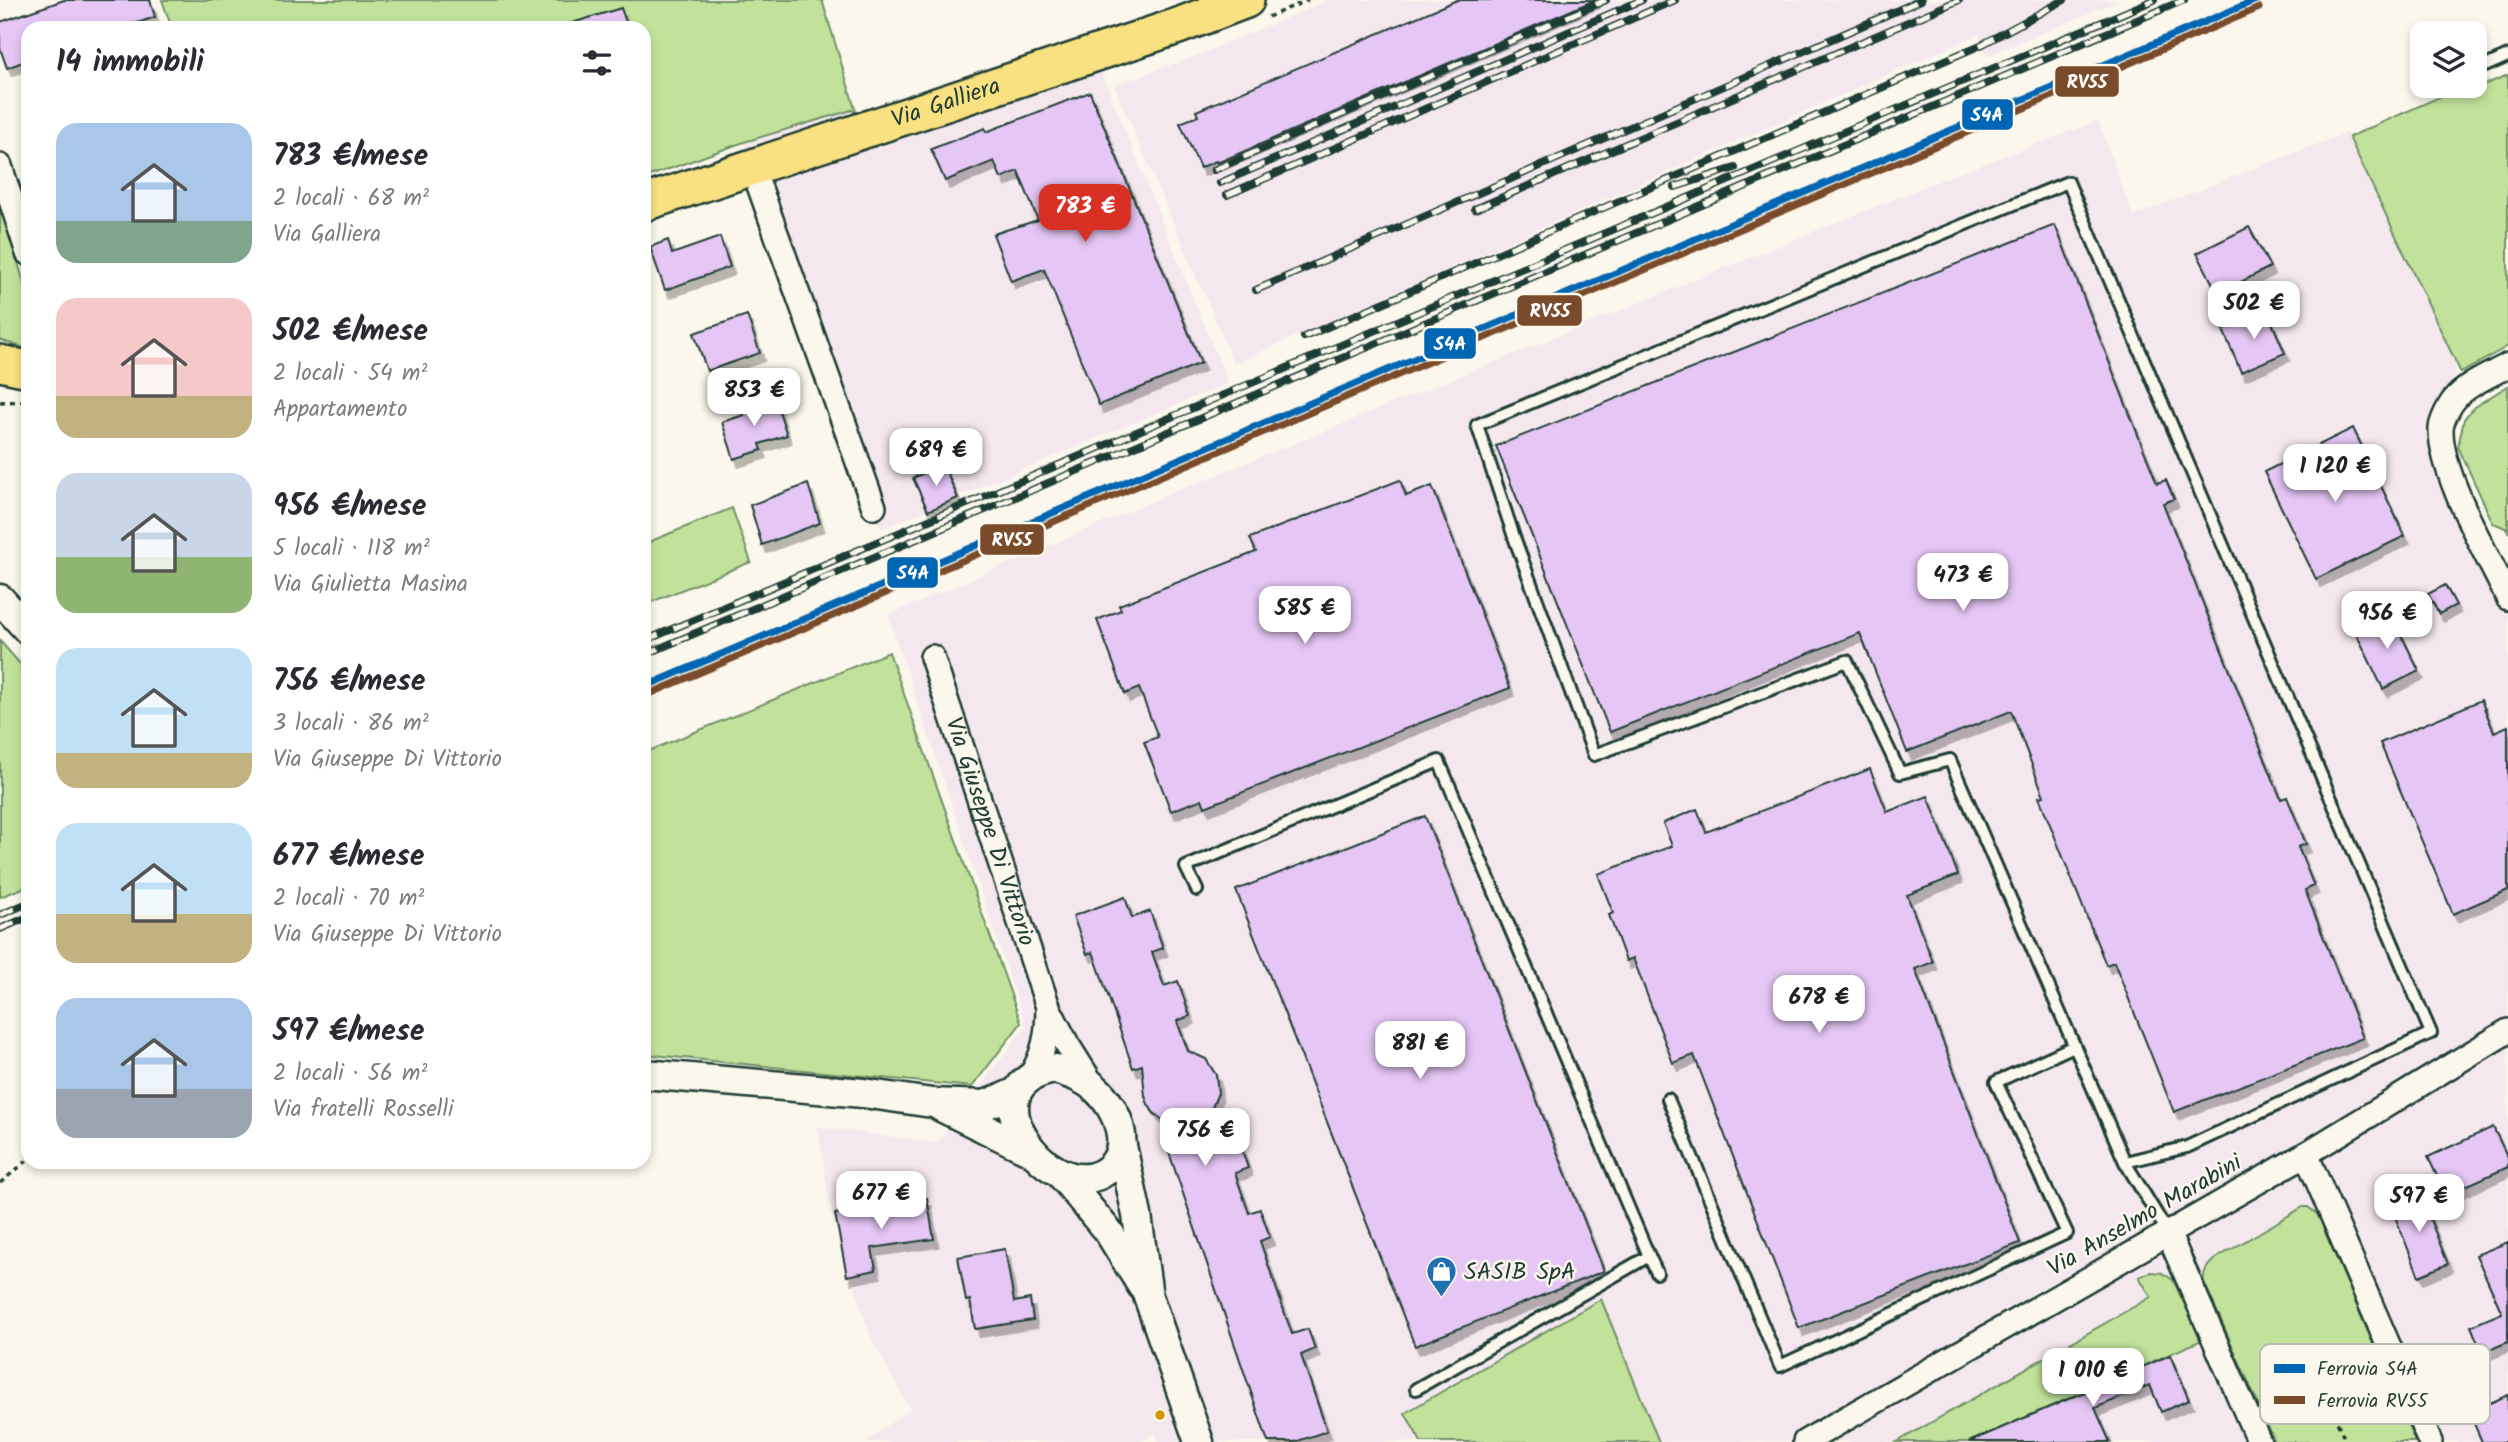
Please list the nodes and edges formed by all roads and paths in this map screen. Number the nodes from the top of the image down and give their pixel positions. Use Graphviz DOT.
graph roads {
  1 [pos="1247,0"];
  2 [pos="2508,56"];
  3 [pos="2487,65"];
  4 [pos="0,166"];
  5 [pos="752,166"];
  6 [pos="651,201"];
  7 [pos="21,231"];
  8 [pos="0,363"];
  9 [pos="2508,365"];
  10 [pos="21,368"];
  11 [pos="0,387"];
  12 [pos="21,387"];
  13 [pos="21,401"];
  14 [pos="0,402"];
  15 [pos="874,508"];
  16 [pos="2508,598"];
  17 [pos="0,599"];
  18 [pos="21,622"];
  19 [pos="932,657"];
  20 [pos="1197,890"];
  21 [pos="1048,1007"];
  22 [pos="2508,1031"];
  23 [pos="2074,1046"];
  24 [pos="651,1075"];
  25 [pos="1024,1085"];
  26 [pos="1094,1087"];
  27 [pos="1668,1099"];
  28 [pos="932,1103"];
  29 [pos="1122,1146"];
  30 [pos="1033,1152"];
  31 [pos="2306,1154"];
  32 [pos="2124,1162"];
  33 [pos="21,1166"];
  34 [pos="1060,1173"];
  35 [pos="0,1183"];
  36 [pos="2168,1233"];
  37 [pos="1649,1256"];
  38 [pos="1657,1273"];
  39 [pos="1148,1296"];
  40 [pos="2388,1344"];
  41 [pos="1416,1389"];
  42 [pos="2260,1413"];
  43 [pos="2249,1418"];
  44 [pos="2338,1424"];
  45 [pos="2422,1424"];
  46 [pos="1810,1441"];
  47 [pos="1199,1442"];
  48 [pos="2259,1442"];
  49 [pos="2346,1442"];
  50 [pos="2430,1442"];
  1 -- 5 [label="main road, Via Galliera"];
  2 -- 3 [label="lane"];
  4 -- 7 [label="street"];
  5 -- 6 [label="main road, Via Galliera"];
  5 -- 15 [label="street"];
  8 -- 10 [label="main road"];
  9 -- 16 [label="street"];
  11 -- 12 [label="main road"];
  13 -- 14 [label="path"];
  17 -- 18 [label="street"];
  19 -- 21 [label="street, Via Giuseppe Di Vittorio"];
  20 -- 37 [label="lane"];
  21 -- 25 [label="street, Via Giuseppe Di Vittorio"];
  21 -- 26 [label="street, Via Giuseppe Di Vittorio"];
  22 -- 31 [label="street, Via Anselmo Marabini"];
  23 -- 27 [label="lane"];
  23 -- 32 [label="lane"];
  23 -- 32 [label="lane"];
  24 -- 28 [label="street, Via Giuseppe Di Vittorio"];
  25 -- 26 [label="street, Via Giuseppe Di Vittorio"];
  25 -- 28 [label="street, Via Giuseppe Di Vittorio"];
  25 -- 30 [label="street, Via Giuseppe Di Vittorio"];
  26 -- 29 [label="street, Via Giuseppe Di Vittorio"];
  28 -- 30 [label="street, Via Giuseppe Di Vittorio"];
  29 -- 34 [label="street"];
  29 -- 39 [label="street, Via Giuseppe Di Vittorio"];
  30 -- 34 [label="street, Via Giuseppe Di Vittorio"];
  31 -- 36 [label="street, Via Anselmo Marabini"];
  31 -- 40 [label="street"];
  32 -- 36 [label="lane"];
  33 -- 35 [label="path"];
  34 -- 39 [label="street, Via Giuseppe Di Vittorio"];
  36 -- 43 [label="street"];
  36 -- 46 [label="street, Via Anselmo Marabini"];
  37 -- 38 [label="lane"];
  37 -- 41 [label="lane"];
  39 -- 47 [label="street, Via Giuseppe Di Vittorio"];
  42 -- 43 [label="path"];
  43 -- 48 [label="street"];
  44 -- 49 [label="path"];
  45 -- 50 [label="street"];
}
